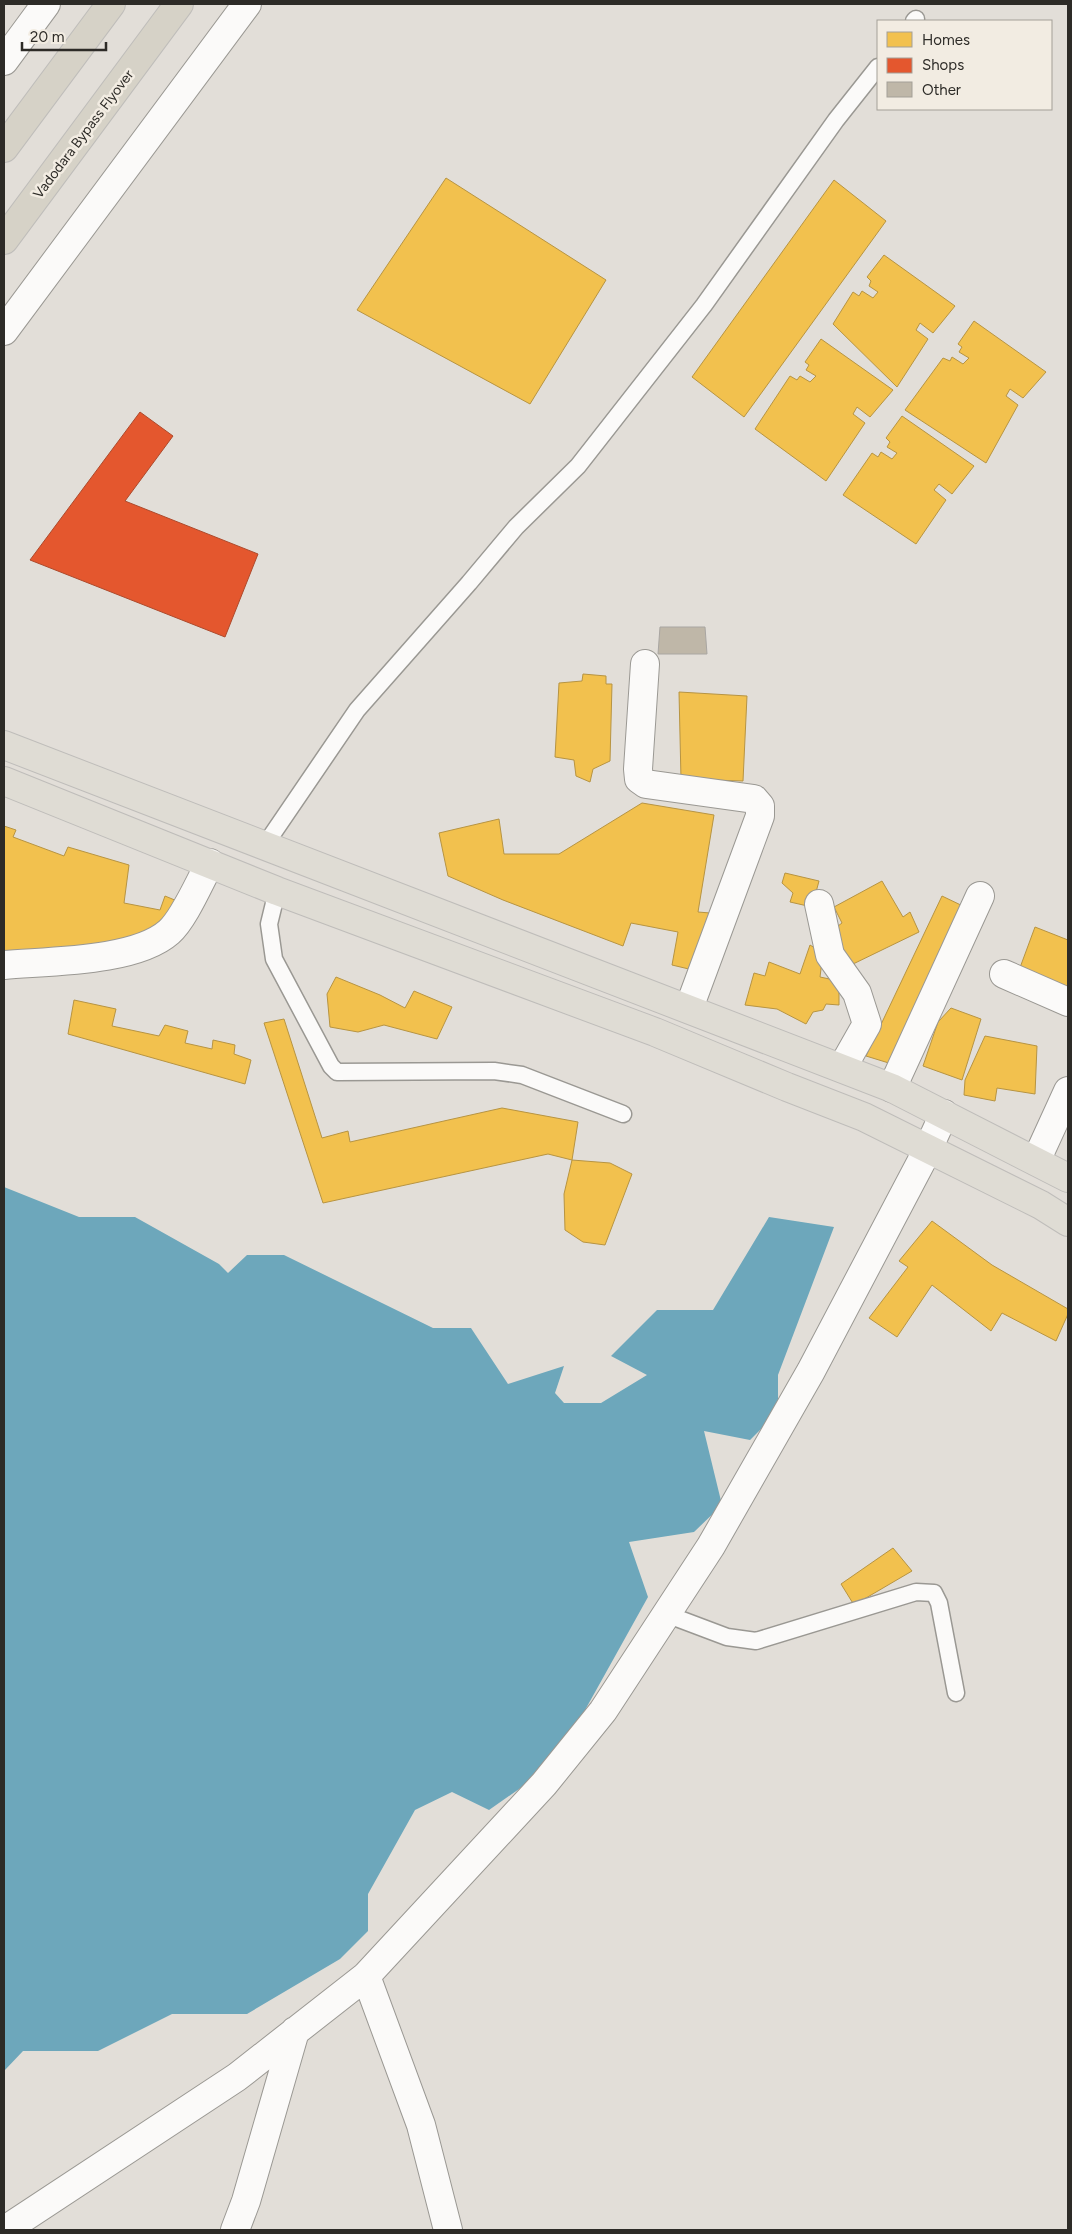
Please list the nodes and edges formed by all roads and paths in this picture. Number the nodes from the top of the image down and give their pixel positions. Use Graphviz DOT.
graph roads {
  1 [pos="46,4"];
  2 [pos="111,4"];
  3 [pos="179,4"];
  4 [pos="247,4"];
  5 [pos="4,61"];
  6 [pos="877,68"];
  7 [pos="4,148"];
  8 [pos="4,240"];
  9 [pos="4,331"];
  10 [pos="644,664"];
  11 [pos="4,745"];
  12 [pos="4,780"];
  13 [pos="265,845"];
  14 [pos="210,863"];
  15 [pos="277,891"];
  16 [pos="980,896"];
  17 [pos="819,904"];
  18 [pos="4,965"];
  19 [pos="1004,974"];
  20 [pos="1068,1002"];
  21 [pos="689,1008"];
  22 [pos="842,1068"];
  23 [pos="892,1088"];
  24 [pos="1068,1091"];
  25 [pos="623,1114"];
  26 [pos="944,1114"];
  27 [pos="928,1149"];
  28 [pos="1036,1161"];
  29 [pos="1068,1178"];
  30 [pos="1068,1222"];
  31 [pos="666,1614"];
  32 [pos="956,1693"];
  33 [pos="366,1976"];
  34 [pos="295,2031"];
  35 [pos="5,2230"];
  36 [pos="235,2230"];
  37 [pos="448,2230"];
  1 -- 5 [label="street"];
  2 -- 7 [label="highway"];
  3 -- 8 [label="highway, Vadodara Bypass Flyover"];
  4 -- 9 [label="street"];
  6 -- 13 [label="lane"];
  10 -- 21 [label="street"];
  11 -- 13 [label="main road"];
  12 -- 14 [label="main road"];
  13 -- 21 [label="main road"];
  14 -- 15 [label="main road"];
  14 -- 18 [label="street"];
  15 -- 25 [label="lane"];
  15 -- 27 [label="main road"];
  16 -- 23 [label="street"];
  17 -- 22 [label="street"];
  19 -- 20 [label="street"];
  21 -- 22 [label="main road"];
  22 -- 23 [label="main road"];
  23 -- 26 [label="main road"];
  24 -- 28 [label="street"];
  26 -- 27 [label="street"];
  26 -- 28 [label="main road"];
  27 -- 30 [label="main road"];
  27 -- 31 [label="street"];
  28 -- 29 [label="main road"];
  31 -- 32 [label="lane"];
  31 -- 33 [label="street"];
  33 -- 34 [label="street"];
  33 -- 37 [label="street"];
  34 -- 35 [label="street"];
  34 -- 36 [label="street"];
}
